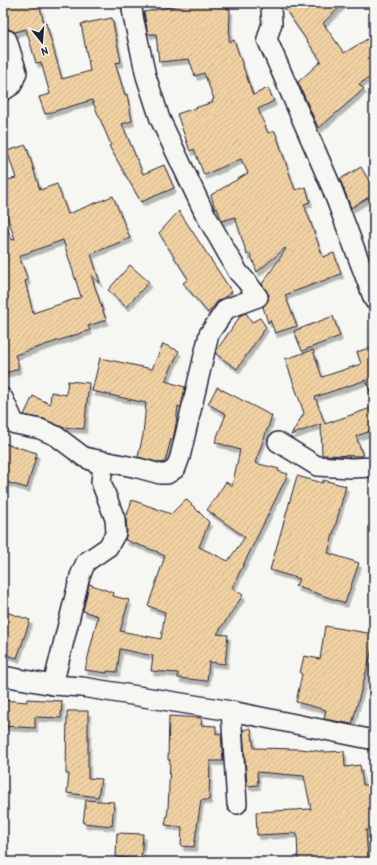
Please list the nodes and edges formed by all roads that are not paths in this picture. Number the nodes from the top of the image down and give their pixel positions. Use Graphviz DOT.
graph roads {
  1 [pos="131,3"];
  2 [pos="271,3"];
  3 [pos="7,40"];
  4 [pos="3,91"];
  5 [pos="374,300"];
  6 [pos="3,398"];
  7 [pos="278,442"];
  8 [pos="84,457"];
  9 [pos="374,467"];
  10 [pos="3,676"];
  11 [pos="52,685"];
  12 [pos="231,711"];
  13 [pos="374,738"];
  14 [pos="237,804"];
  1 -- 8 [label="street"];
  2 -- 5 [label="street"];
  3 -- 4 [label="street"];
  6 -- 8 [label="street"];
  7 -- 9 [label="street"];
  8 -- 11 [label="street"];
  10 -- 11 [label="street"];
  11 -- 12 [label="street"];
  12 -- 13 [label="street"];
  12 -- 14 [label="street"];
}
